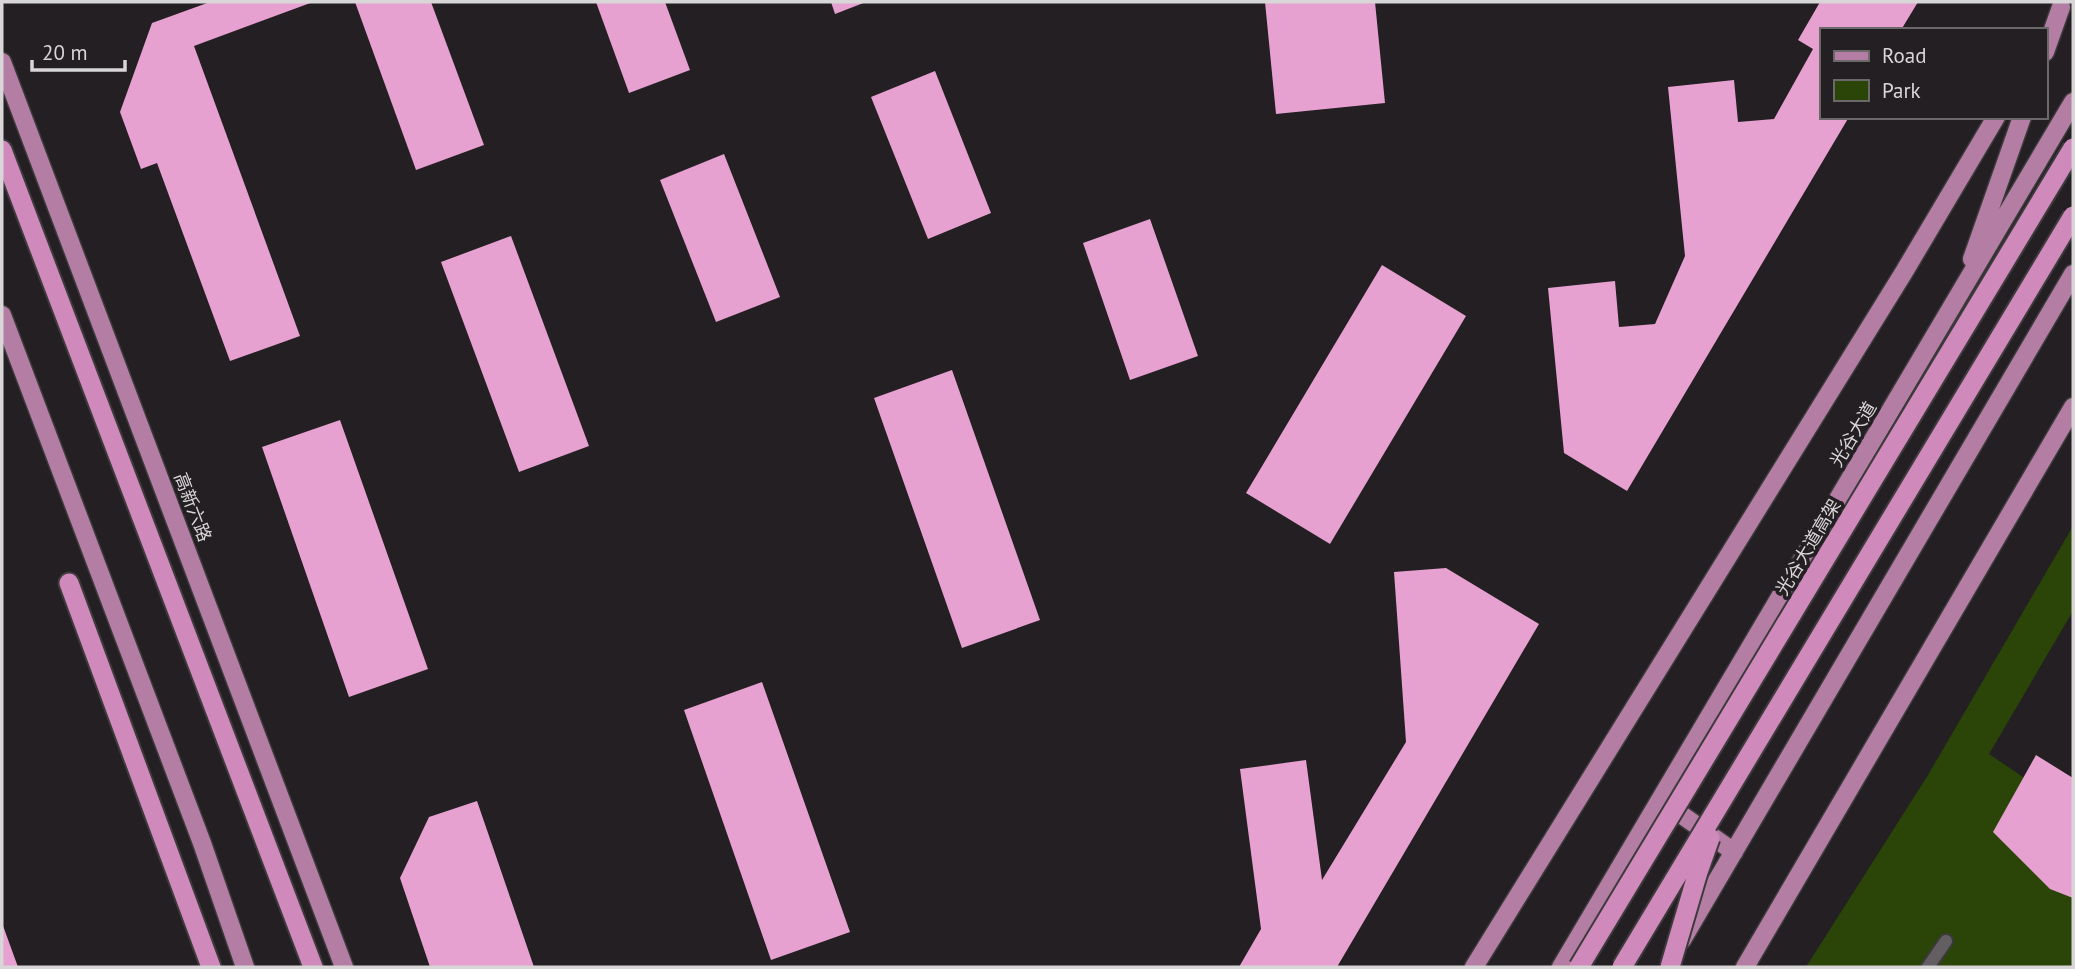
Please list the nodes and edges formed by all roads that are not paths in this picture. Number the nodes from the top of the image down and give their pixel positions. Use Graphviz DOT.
graph roads {
  1 [pos="2063,4"];
  2 [pos="2047,31"];
  3 [pos="2047,47"];
  4 [pos="2,62"];
  5 [pos="2073,102"];
  6 [pos="1995,119"];
  7 [pos="2021,119"];
  8 [pos="2073,148"];
  9 [pos="2,150"];
  10 [pos="2073,216"];
  11 [pos="2073,274"];
  12 [pos="1958,300"];
  13 [pos="2,315"];
  14 [pos="2073,407"];
  15 [pos="69,583"];
  16 [pos="1726,794"];
  17 [pos="1659,799"];
  18 [pos="1734,852"];
  19 [pos="275,869"];
  20 [pos="1946,941"];
  21 [pos="211,967"];
  22 [pos="245,967"];
  23 [pos="313,967"];
  24 [pos="327,967"];
  25 [pos="344,967"];
  26 [pos="1474,967"];
  27 [pos="1561,967"];
  28 [pos="1579,967"];
  29 [pos="1622,967"];
  30 [pos="1668,967"];
  31 [pos="1745,967"];
  32 [pos="1928,967"];
  1 -- 2 [label="main road"];
  1 -- 3 [label="main road"];
  4 -- 25 [label="main road, 高新六路"];
  5 -- 12 [label="main road, 光谷大道"];
  6 -- 26 [label="main road"];
  7 -- 12 [label="main road"];
  8 -- 28 [label="highway, 光谷大道高架, bridge"];
  9 -- 19 [label="highway"];
  10 -- 16 [label="highway, bridge"];
  11 -- 18 [label="main road"];
  12 -- 17 [label="main road, 光谷大道"];
  13 -- 22 [label="main road"];
  14 -- 31 [label="main road"];
  15 -- 21 [label="highway"];
  16 -- 29 [label="highway, bridge"];
  16 -- 30 [label="highway, bridge"];
  17 -- 18 [label="main road"];
  17 -- 27 [label="main road, 光谷大道"];
  18 -- 30 [label="main road"];
  19 -- 23 [label="highway"];
  19 -- 24 [label="highway"];
  20 -- 32 [label="lane"];
}
